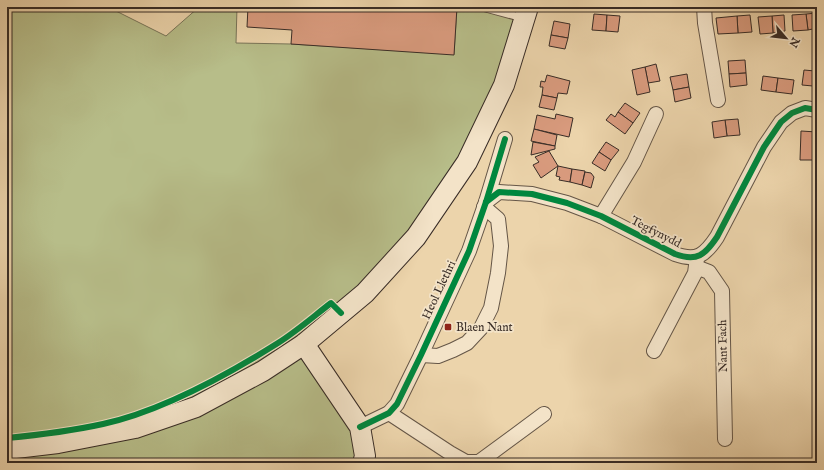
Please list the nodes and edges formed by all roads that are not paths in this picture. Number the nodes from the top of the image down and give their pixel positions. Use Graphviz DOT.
graph roads {
  1 [pos="482,7"];
  2 [pos="704,7"];
  3 [pos="527,13"];
  4 [pos="718,100"];
  5 [pos="817,110"];
  6 [pos="656,114"];
  7 [pos="505,138"];
  8 [pos="485,204"];
  9 [pos="601,216"];
  10 [pos="697,262"];
  11 [pos="304,344"];
  12 [pos="654,351"];
  13 [pos="421,355"];
  14 [pos="389,413"];
  15 [pos="544,414"];
  16 [pos="360,427"];
  17 [pos="725,439"];
  18 [pos="7,449"];
  19 [pos="467,462"];
  20 [pos="363,463"];
  1 -- 3 [label="lane"];
  2 -- 4 [label="street"];
  3 -- 11 [label="main road"];
  5 -- 10 [label="street"];
  6 -- 9 [label="street"];
  7 -- 8 [label="street, Heol Llethri"];
  8 -- 9 [label="street, Tegfynydd"];
  8 -- 13 [label="street, Heol Llethri"];
  8 -- 13 [label="street"];
  9 -- 10 [label="street, Tegfynydd"];
  10 -- 12 [label="street"];
  10 -- 17 [label="street, Nant Fach"];
  11 -- 16 [label="main road"];
  11 -- 18 [label="main road"];
  13 -- 14 [label="street, Heol Llethri"];
  14 -- 16 [label="street, Heol Llethri"];
  14 -- 19 [label="street"];
  15 -- 19 [label="street"];
  16 -- 20 [label="main road"];
}
